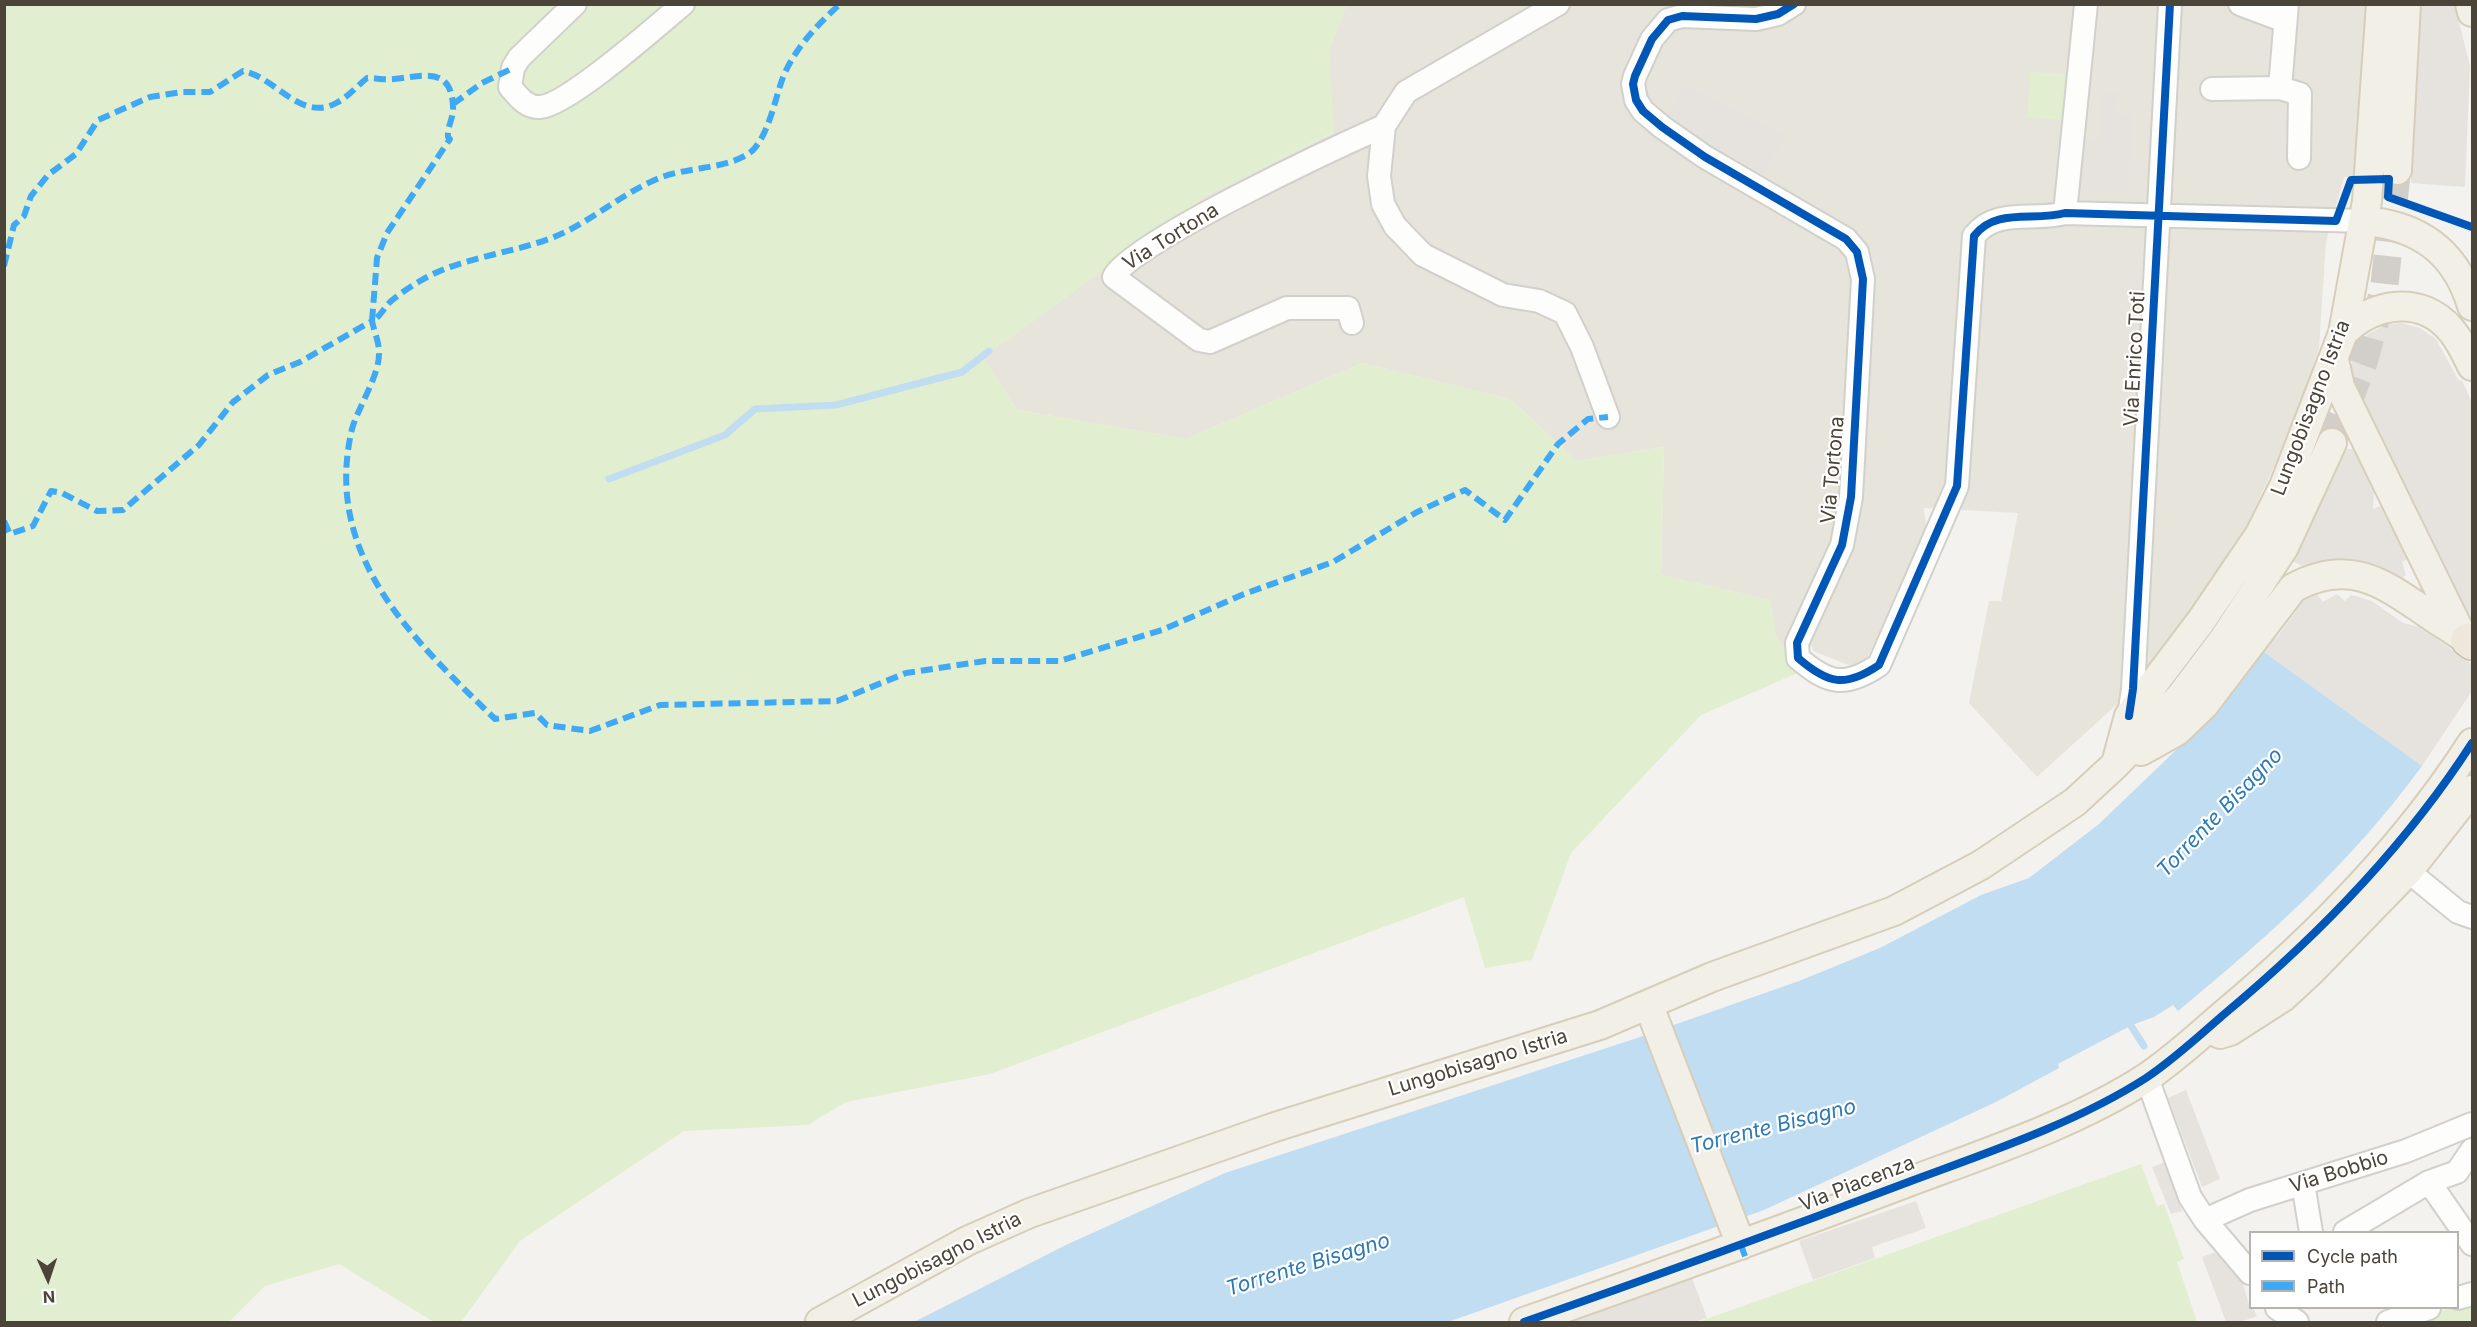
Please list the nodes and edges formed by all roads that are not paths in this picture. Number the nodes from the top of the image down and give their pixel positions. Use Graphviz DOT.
graph roads {
  1 [pos="575,4"];
  2 [pos="683,4"];
  3 [pos="1558,4"];
  4 [pos="1794,4"];
  5 [pos="2086,4"];
  6 [pos="2170,4"];
  7 [pos="2240,4"];
  8 [pos="2381,4"];
  9 [pos="2406,4"];
  10 [pos="2470,4"];
  11 [pos="2472,12"];
  12 [pos="2286,13"];
  13 [pos="2280,88"];
  14 [pos="2212,89"];
  15 [pos="1384,126"];
  16 [pos="2299,158"];
  17 [pos="2397,170"];
  18 [pos="2065,213"];
  19 [pos="2159,216"];
  20 [pos="2365,221"];
  21 [pos="2472,306"];
  22 [pos="1352,323"];
  23 [pos="2339,346"];
  24 [pos="2472,366"];
  25 [pos="1608,417"];
  26 [pos="2332,443"];
  27 [pos="2469,640"];
  28 [pos="2129,716"];
  29 [pos="2472,743"];
  30 [pos="2115,765"];
  31 [pos="2472,790"];
  32 [pos="2408,872"];
  33 [pos="2472,917"];
  34 [pos="1712,976"];
  35 [pos="1653,1016"];
  36 [pos="2188,1045"];
  37 [pos="1516,1053"];
  38 [pos="2147,1078"];
  39 [pos="2472,1124"];
  40 [pos="2472,1150"];
  41 [pos="2428,1182"];
  42 [pos="2303,1183"];
  43 [pos="2205,1220"];
  44 [pos="2311,1231"];
  45 [pos="2348,1231"];
  46 [pos="1740,1243"];
  47 [pos="2472,1244"];
  48 [pos="2249,1272"];
  49 [pos="2426,1309"];
  50 [pos="820,1323"];
  51 [pos="1524,1323"];
  52 [pos="2388,1323"];
  1 -- 2 [label="street"];
  3 -- 15 [label="street"];
  4 -- 18 [label="street, Via Tortona"];
  5 -- 18 [label="street"];
  6 -- 19 [label="street, Via Enrico Toti"];
  7 -- 12 [label="street"];
  8 -- 20 [label="main road, Lungobisagno Istria"];
  9 -- 17 [label="main road"];
  10 -- 11 [label="main road"];
  12 -- 13 [label="street"];
  13 -- 14 [label="street"];
  13 -- 16 [label="street"];
  15 -- 22 [label="street, Via Tortona"];
  15 -- 25 [label="street"];
  18 -- 19 [label="street, Via Tortona"];
  19 -- 20 [label="street, Via Tortona"];
  19 -- 28 [label="street, Via Enrico Toti"];
  20 -- 21 [label="main road"];
  20 -- 23 [label="main road, Lungobisagno Istria"];
  23 -- 24 [label="main road"];
  23 -- 27 [label="main road"];
  23 -- 28 [label="main road, Lungobisagno Istria"];
  26 -- 30 [label="main road, Lungobisagno Istria"];
  27 -- 30 [label="main road"];
  28 -- 30 [label="main road, Lungobisagno Istria"];
  29 -- 36 [label="main road, Via Piacenza"];
  30 -- 34 [label="main road, Lungobisagno Istria"];
  31 -- 32 [label="main road"];
  32 -- 33 [label="street"];
  32 -- 36 [label="main road"];
  34 -- 35 [label="main road, Lungobisagno Istria"];
  34 -- 37 [label="main road"];
  35 -- 37 [label="main road, Lungobisagno Istria"];
  35 -- 46 [label="main road"];
  36 -- 38 [label="main road, Via Piacenza"];
  37 -- 50 [label="main road, Lungobisagno Istria"];
  38 -- 43 [label="street"];
  38 -- 46 [label="main road, Via Piacenza"];
  39 -- 42 [label="street, Via Bobbio"];
  40 -- 41 [label="street"];
  41 -- 45 [label="street"];
  41 -- 47 [label="street"];
  42 -- 43 [label="street, Via Bobbio"];
  42 -- 44 [label="street"];
  43 -- 48 [label="street"];
  46 -- 51 [label="main road, Via Piacenza"];
  49 -- 52 [label="street"];
}
